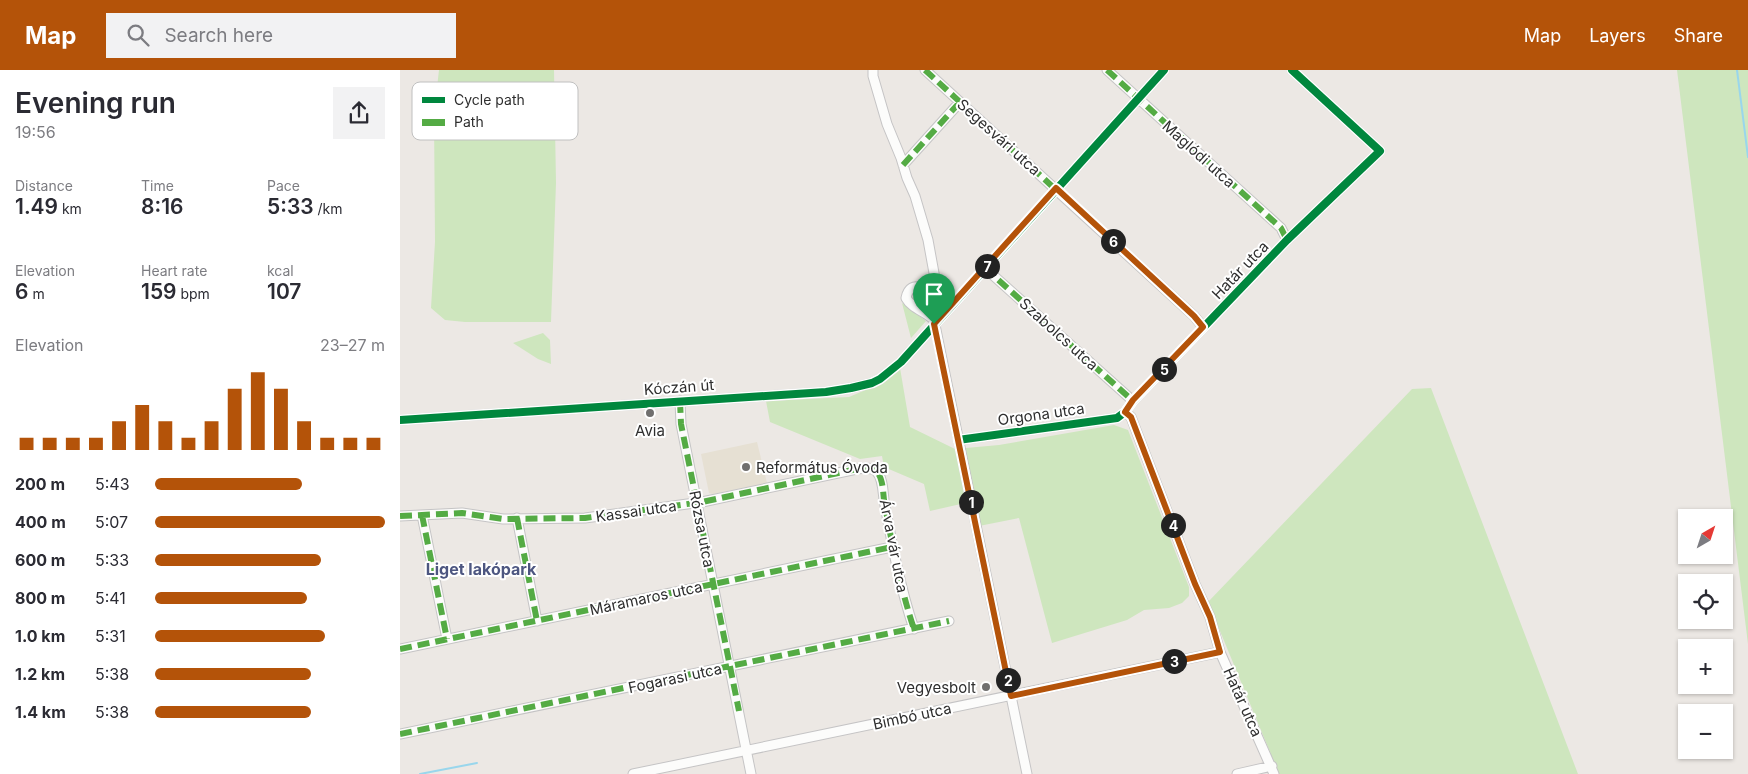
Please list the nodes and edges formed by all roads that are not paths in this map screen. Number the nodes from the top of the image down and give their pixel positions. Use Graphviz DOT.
graph roads {
  1 [pos="873,70"];
  2 [pos="924,70"];
  3 [pos="1107,70"];
  4 [pos="1164,70"];
  5 [pos="1292,70"];
  6 [pos="1139,99"];
  7 [pos="960,102"];
  8 [pos="903,164"];
  9 [pos="1056,188"];
  10 [pos="1287,240"];
  11 [pos="985,268"];
  12 [pos="933,319"];
  13 [pos="1203,327"];
  14 [pos="1133,400"];
  15 [pos="680,401"];
  16 [pos="1125,412"];
  17 [pos="400,420"];
  18 [pos="958,440"];
  19 [pos="868,468"];
  20 [pos="697,503"];
  21 [pos="422,515"];
  22 [pos="400,516"];
  23 [pos="517,518"];
  24 [pos="892,547"];
  25 [pos="714,585"];
  26 [pos="537,621"];
  27 [pos="949,621"];
  28 [pos="914,629"];
  29 [pos="447,639"];
  30 [pos="400,649"];
  31 [pos="1220,652"];
  32 [pos="730,667"];
  33 [pos="1011,696"];
  34 [pos="400,734"];
  35 [pos="746,751"];
  36 [pos="1273,770"];
  37 [pos="633,774"];
  38 [pos="751,774"];
  39 [pos="1027,774"];
  40 [pos="1237,774"];
  1 -- 8 [label="street"];
  2 -- 7 [label="street, Segesvári utca"];
  3 -- 6 [label="street, Maglódi utca"];
  4 -- 6 [label="street, Kóczán út"];
  5 -- 10 [label="street, Határ utca"];
  6 -- 9 [label="street, Kóczán út"];
  6 -- 10 [label="street, Maglódi utca"];
  7 -- 8 [label="street"];
  7 -- 9 [label="street, Segesvári utca"];
  8 -- 12 [label="street"];
  9 -- 11 [label="street, Kóczán út"];
  9 -- 13 [label="street, Segesvári utca"];
  10 -- 13 [label="street, Határ utca"];
  11 -- 12 [label="street, Kóczán út"];
  11 -- 14 [label="street, Szabolcs utca"];
  12 -- 15 [label="street, Kóczán út"];
  12 -- 18 [label="street"];
  13 -- 14 [label="street, Határ utca"];
  14 -- 16 [label="street, Határ utca"];
  15 -- 17 [label="street, Kóczán út"];
  15 -- 20 [label="street, Rózsa utca"];
  16 -- 18 [label="street, Orgona utca"];
  16 -- 31 [label="street, Határ utca"];
  18 -- 33 [label="street"];
  19 -- 20 [label="street, Kassai utca"];
  19 -- 24 [label="street, Árva vár utca"];
  20 -- 23 [label="street, Kassai utca"];
  20 -- 25 [label="street, Rózsa utca"];
  21 -- 22 [label="street, Kassai utca"];
  21 -- 23 [label="street, Kassai utca"];
  21 -- 29 [label="street"];
  23 -- 26 [label="street"];
  24 -- 25 [label="street, Máramaros utca"];
  24 -- 28 [label="street, Árva vár utca"];
  25 -- 26 [label="street, Máramaros utca"];
  25 -- 32 [label="street, Rózsa utca"];
  26 -- 29 [label="street, Máramaros utca"];
  27 -- 28 [label="street, Fogarasi utca"];
  28 -- 32 [label="street, Fogarasi utca"];
  29 -- 30 [label="street, Máramaros utca"];
  31 -- 33 [label="street, Bimbó utca"];
  31 -- 36 [label="street, Határ utca"];
  32 -- 34 [label="street, Fogarasi utca"];
  32 -- 35 [label="street, Rózsa utca"];
  33 -- 35 [label="street, Bimbó utca"];
  33 -- 39 [label="street"];
  35 -- 37 [label="street, Bimbó utca"];
  35 -- 38 [label="street, Rózsa utca"];
  36 -- 40 [label="street"];
}
